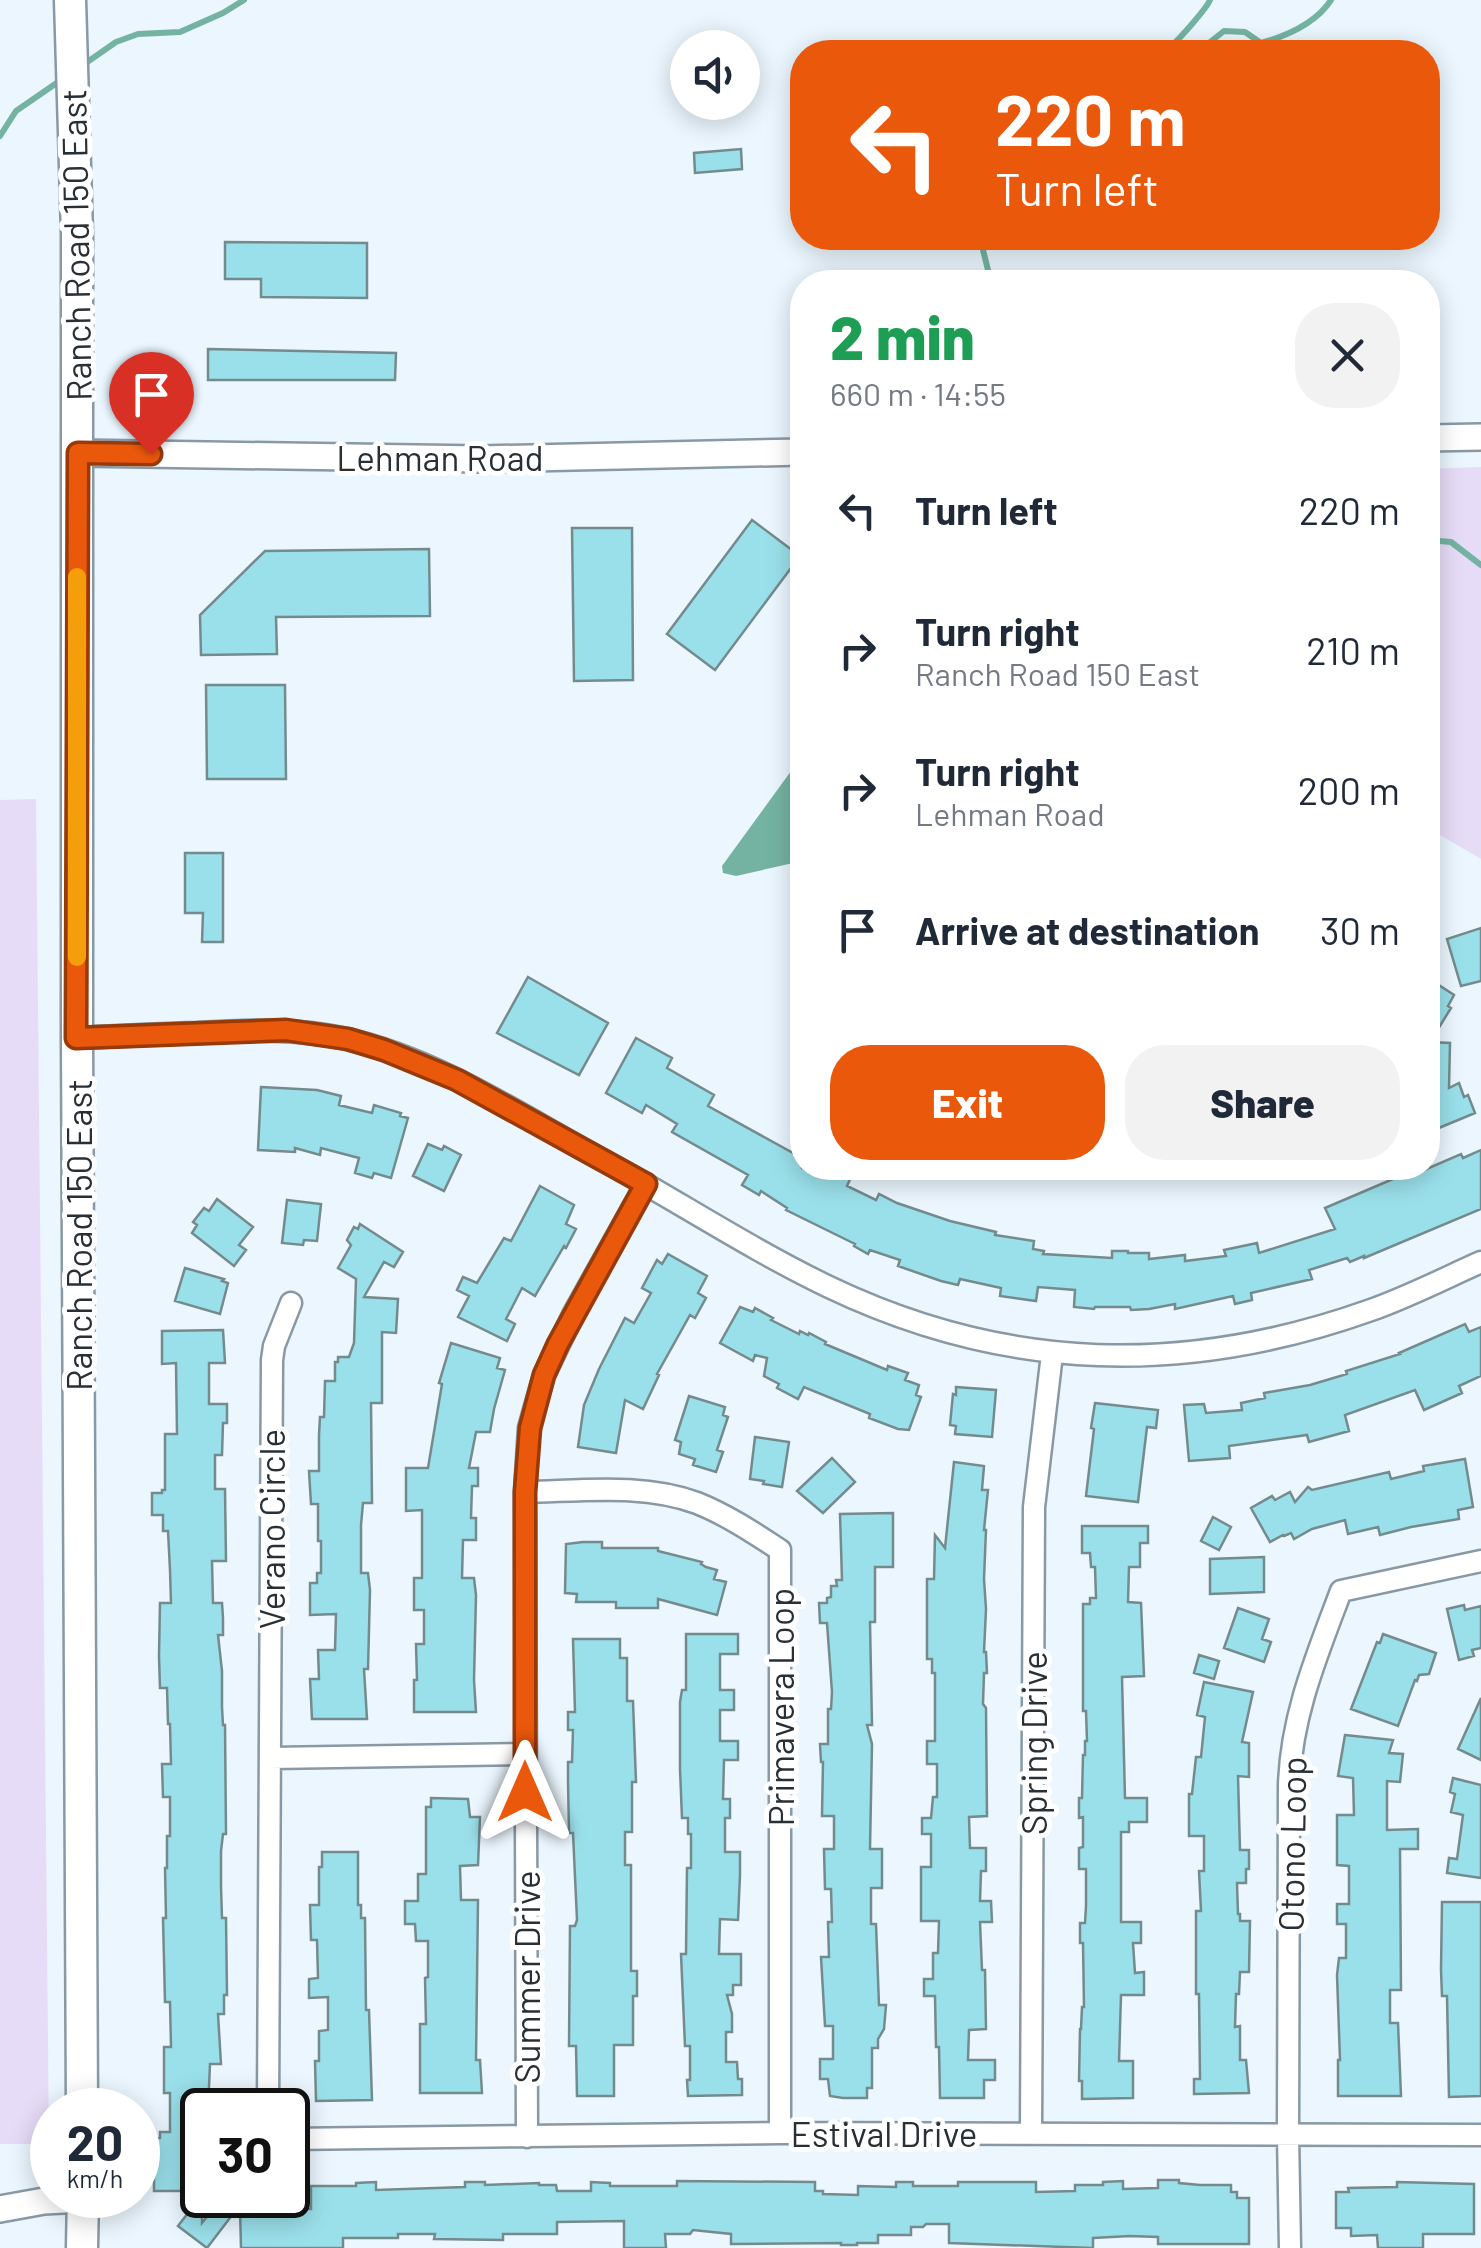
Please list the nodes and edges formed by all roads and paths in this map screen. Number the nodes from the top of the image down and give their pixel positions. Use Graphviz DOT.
graph roads {
  1 [pos="70,0"];
  2 [pos="1481,437"];
  3 [pos="1440,438"];
  4 [pos="790,452"];
  5 [pos="78,453"];
  6 [pos="76,1038"];
  7 [pos="646,1184"];
  8 [pos="1481,1262"];
  9 [pos="291,1303"];
  10 [pos="1052,1354"];
  11 [pos="525,1492"];
  12 [pos="1481,1561"];
  13 [pos="525,1754"];
  14 [pos="271,1758"];
  15 [pos="82,2088"];
  16 [pos="268,2088"];
  17 [pos="780,2133"];
  18 [pos="1032,2134"];
  19 [pos="1288,2135"];
  20 [pos="1481,2135"];
  21 [pos="527,2137"];
  22 [pos="310,2140"];
  23 [pos="30,2203"];
  24 [pos="0,2209"];
  25 [pos="82,2218"];
  26 [pos="82,2248"];
  27 [pos="1290,2248"];
  1 -- 5 [label="main road, Ranch Road 150 East"];
  2 -- 3 [label="street"];
  4 -- 5 [label="street, Lehman Road"];
  5 -- 6 [label="main road, Ranch Road 150 East"];
  6 -- 7 [label="street"];
  6 -- 15 [label="main road, Ranch Road 150 East"];
  7 -- 10 [label="street"];
  7 -- 11 [label="street, Summer Drive"];
  8 -- 10 [label="street"];
  9 -- 14 [label="street, Verano Circle"];
  10 -- 18 [label="street, Spring Drive"];
  11 -- 13 [label="street, Summer Drive"];
  11 -- 17 [label="street, Primavera Loop"];
  12 -- 19 [label="street, Otono Loop"];
  13 -- 14 [label="street"];
  13 -- 21 [label="street, Summer Drive"];
  14 -- 16 [label="street, Verano Circle"];
  17 -- 18 [label="street, Estival Drive"];
  17 -- 21 [label="street, Estival Drive"];
  18 -- 19 [label="street, Estival Drive"];
  19 -- 20 [label="street, Estival Drive"];
  19 -- 27 [label="street, Otono Loop"];
  21 -- 22 [label="street, Estival Drive"];
  23 -- 24 [label="street"];
  25 -- 26 [label="main road"];
}
